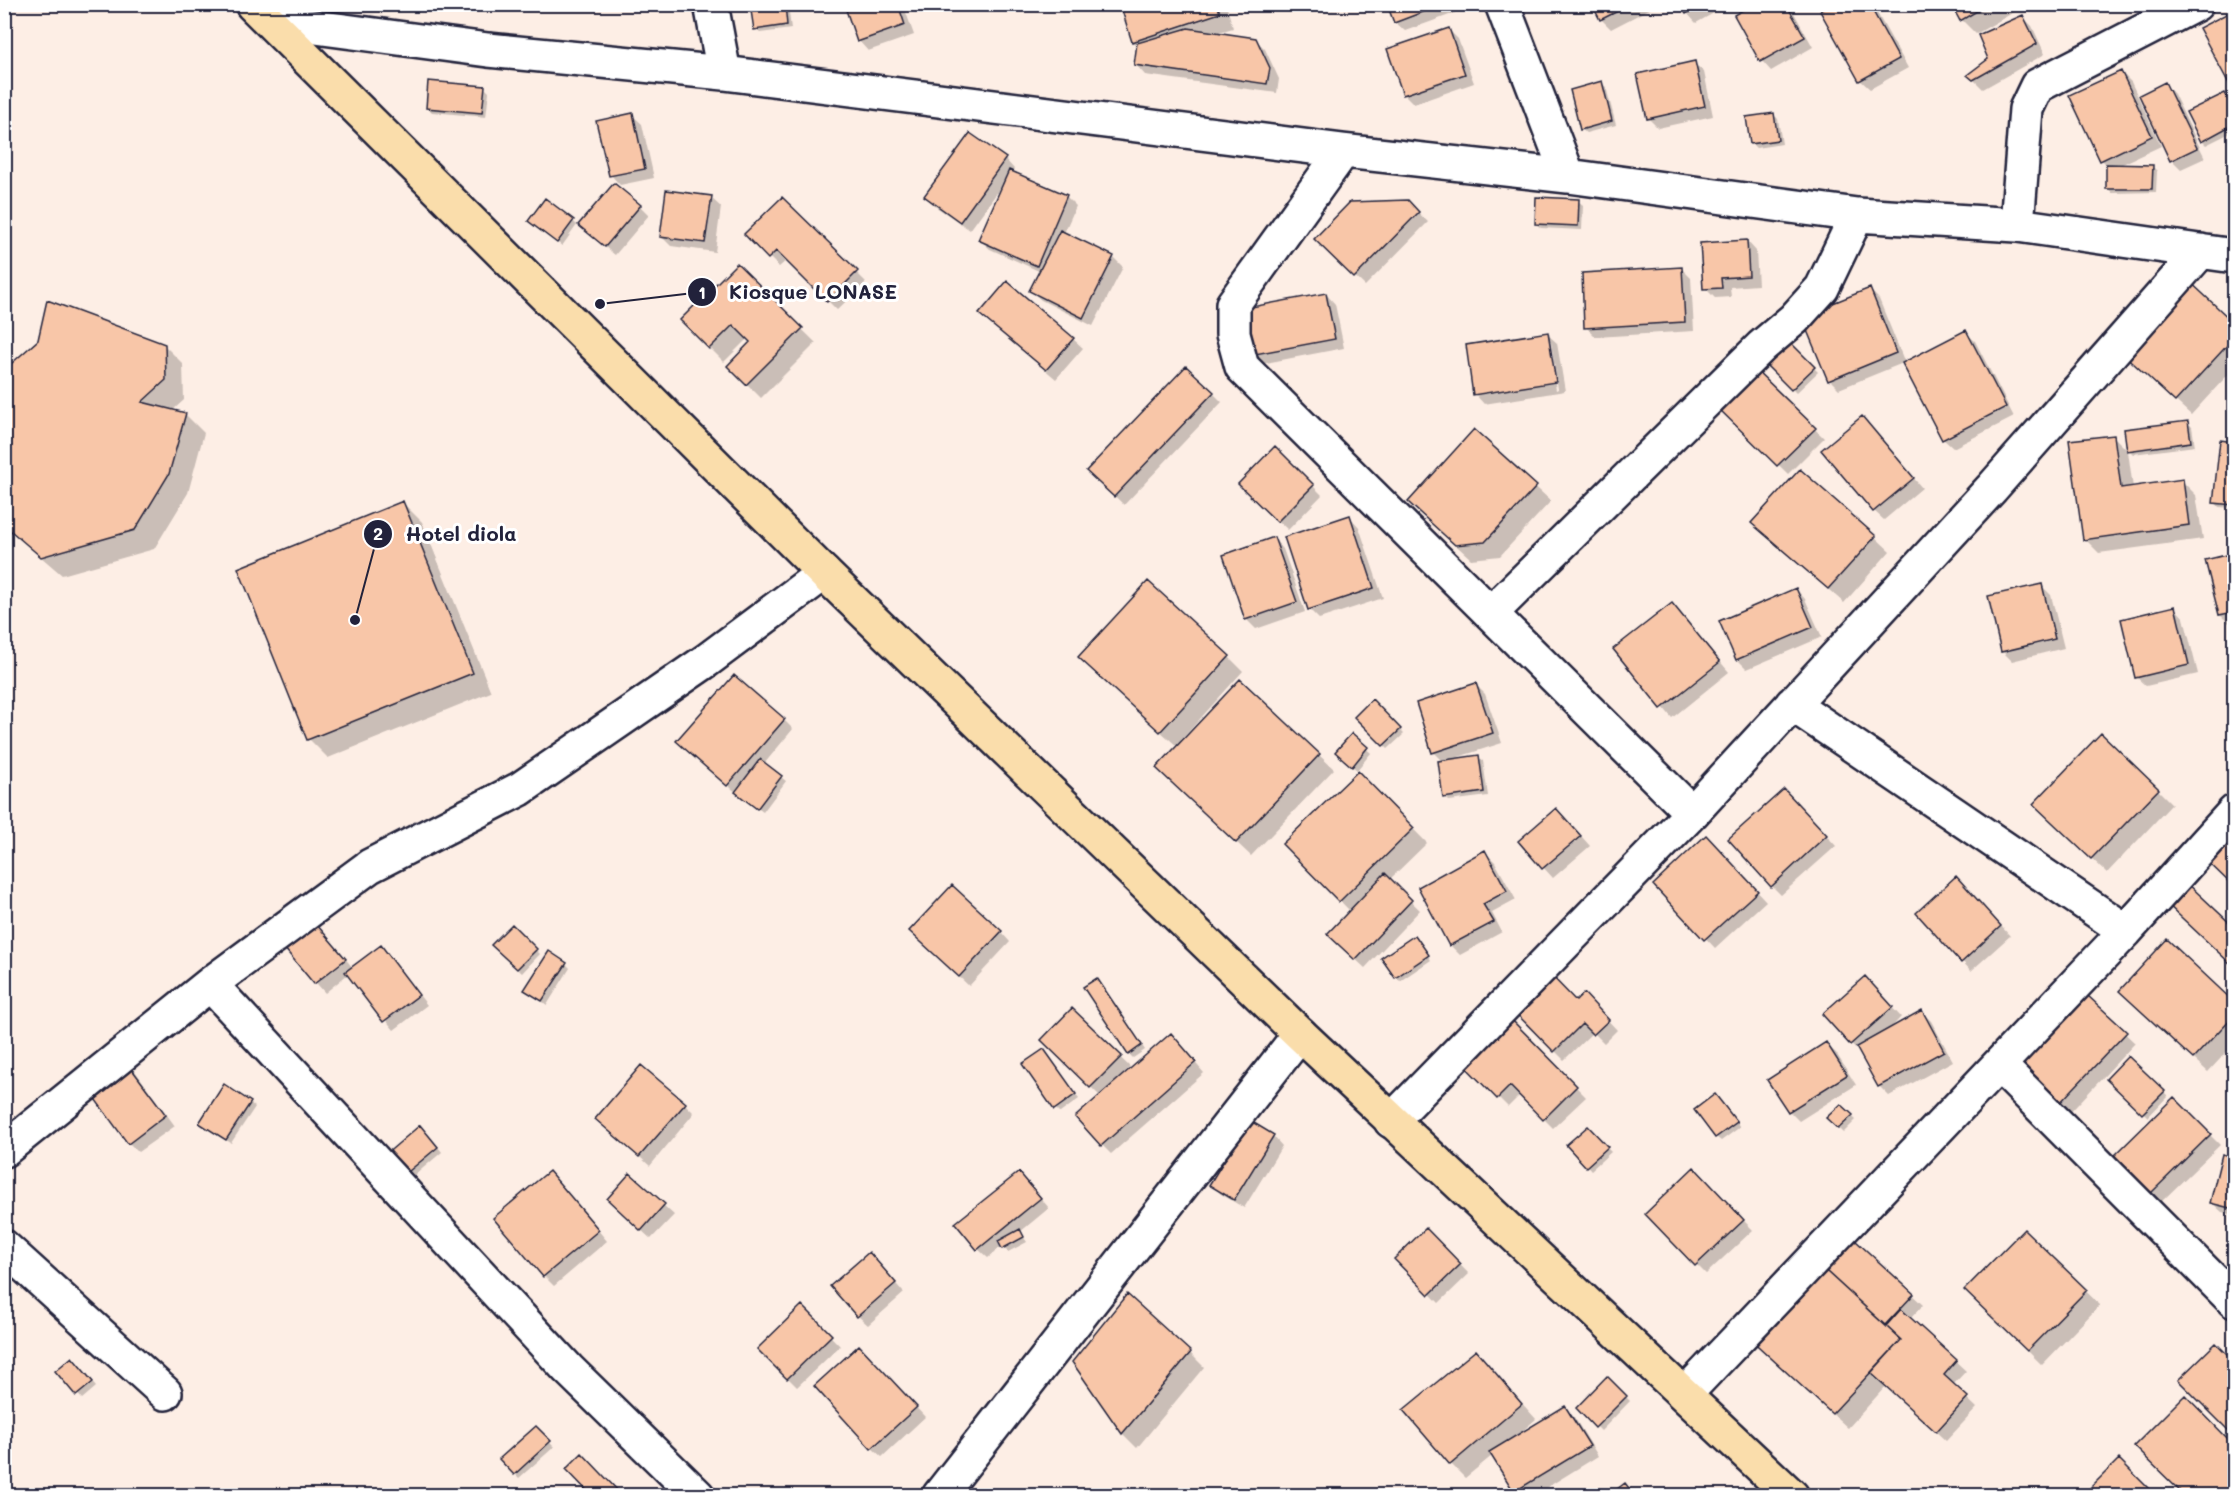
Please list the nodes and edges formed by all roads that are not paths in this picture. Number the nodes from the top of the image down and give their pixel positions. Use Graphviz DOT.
graph roads {
  1 [pos="711,4"];
  2 [pos="1502,4"];
  3 [pos="2196,4"];
  4 [pos="261,13"];
  5 [pos="724,73"];
  6 [pos="1342,151"];
  7 [pos="1568,177"];
  8 [pos="1857,215"];
  9 [pos="2017,225"];
  10 [pos="2201,251"];
  11 [pos="2235,256"];
  12 [pos="825,573"];
  13 [pos="1491,613"];
  14 [pos="1792,704"];
  15 [pos="2235,812"];
  16 [pos="1692,813"];
  17 [pos="2126,931"];
  18 [pos="210,984"];
  19 [pos="1300,1034"];
  20 [pos="1999,1065"];
  21 [pos="1391,1121"];
  22 [pos="4,1150"];
  23 [pos="4,1246"];
  24 [pos="2235,1301"];
  25 [pos="165,1393"];
  26 [pos="1685,1394"];
  27 [pos="698,1496"];
  28 [pos="939,1496"];
  29 [pos="1792,1496"];
  1 -- 5 [label="street"];
  2 -- 7 [label="street"];
  3 -- 9 [label="street"];
  4 -- 5 [label="street"];
  4 -- 12 [label="main road"];
  5 -- 6 [label="street"];
  6 -- 7 [label="street"];
  6 -- 13 [label="street"];
  7 -- 8 [label="street"];
  8 -- 9 [label="street"];
  8 -- 13 [label="street"];
  9 -- 10 [label="street"];
  10 -- 11 [label="street"];
  10 -- 14 [label="street"];
  12 -- 18 [label="street"];
  12 -- 19 [label="main road"];
  13 -- 16 [label="street"];
  14 -- 16 [label="street"];
  14 -- 17 [label="street"];
  15 -- 17 [label="street"];
  16 -- 21 [label="street"];
  17 -- 20 [label="street"];
  18 -- 22 [label="street"];
  18 -- 27 [label="street"];
  19 -- 21 [label="main road"];
  19 -- 28 [label="street"];
  20 -- 24 [label="street"];
  20 -- 26 [label="street"];
  21 -- 26 [label="main road"];
  23 -- 25 [label="street"];
  26 -- 29 [label="main road"];
}
